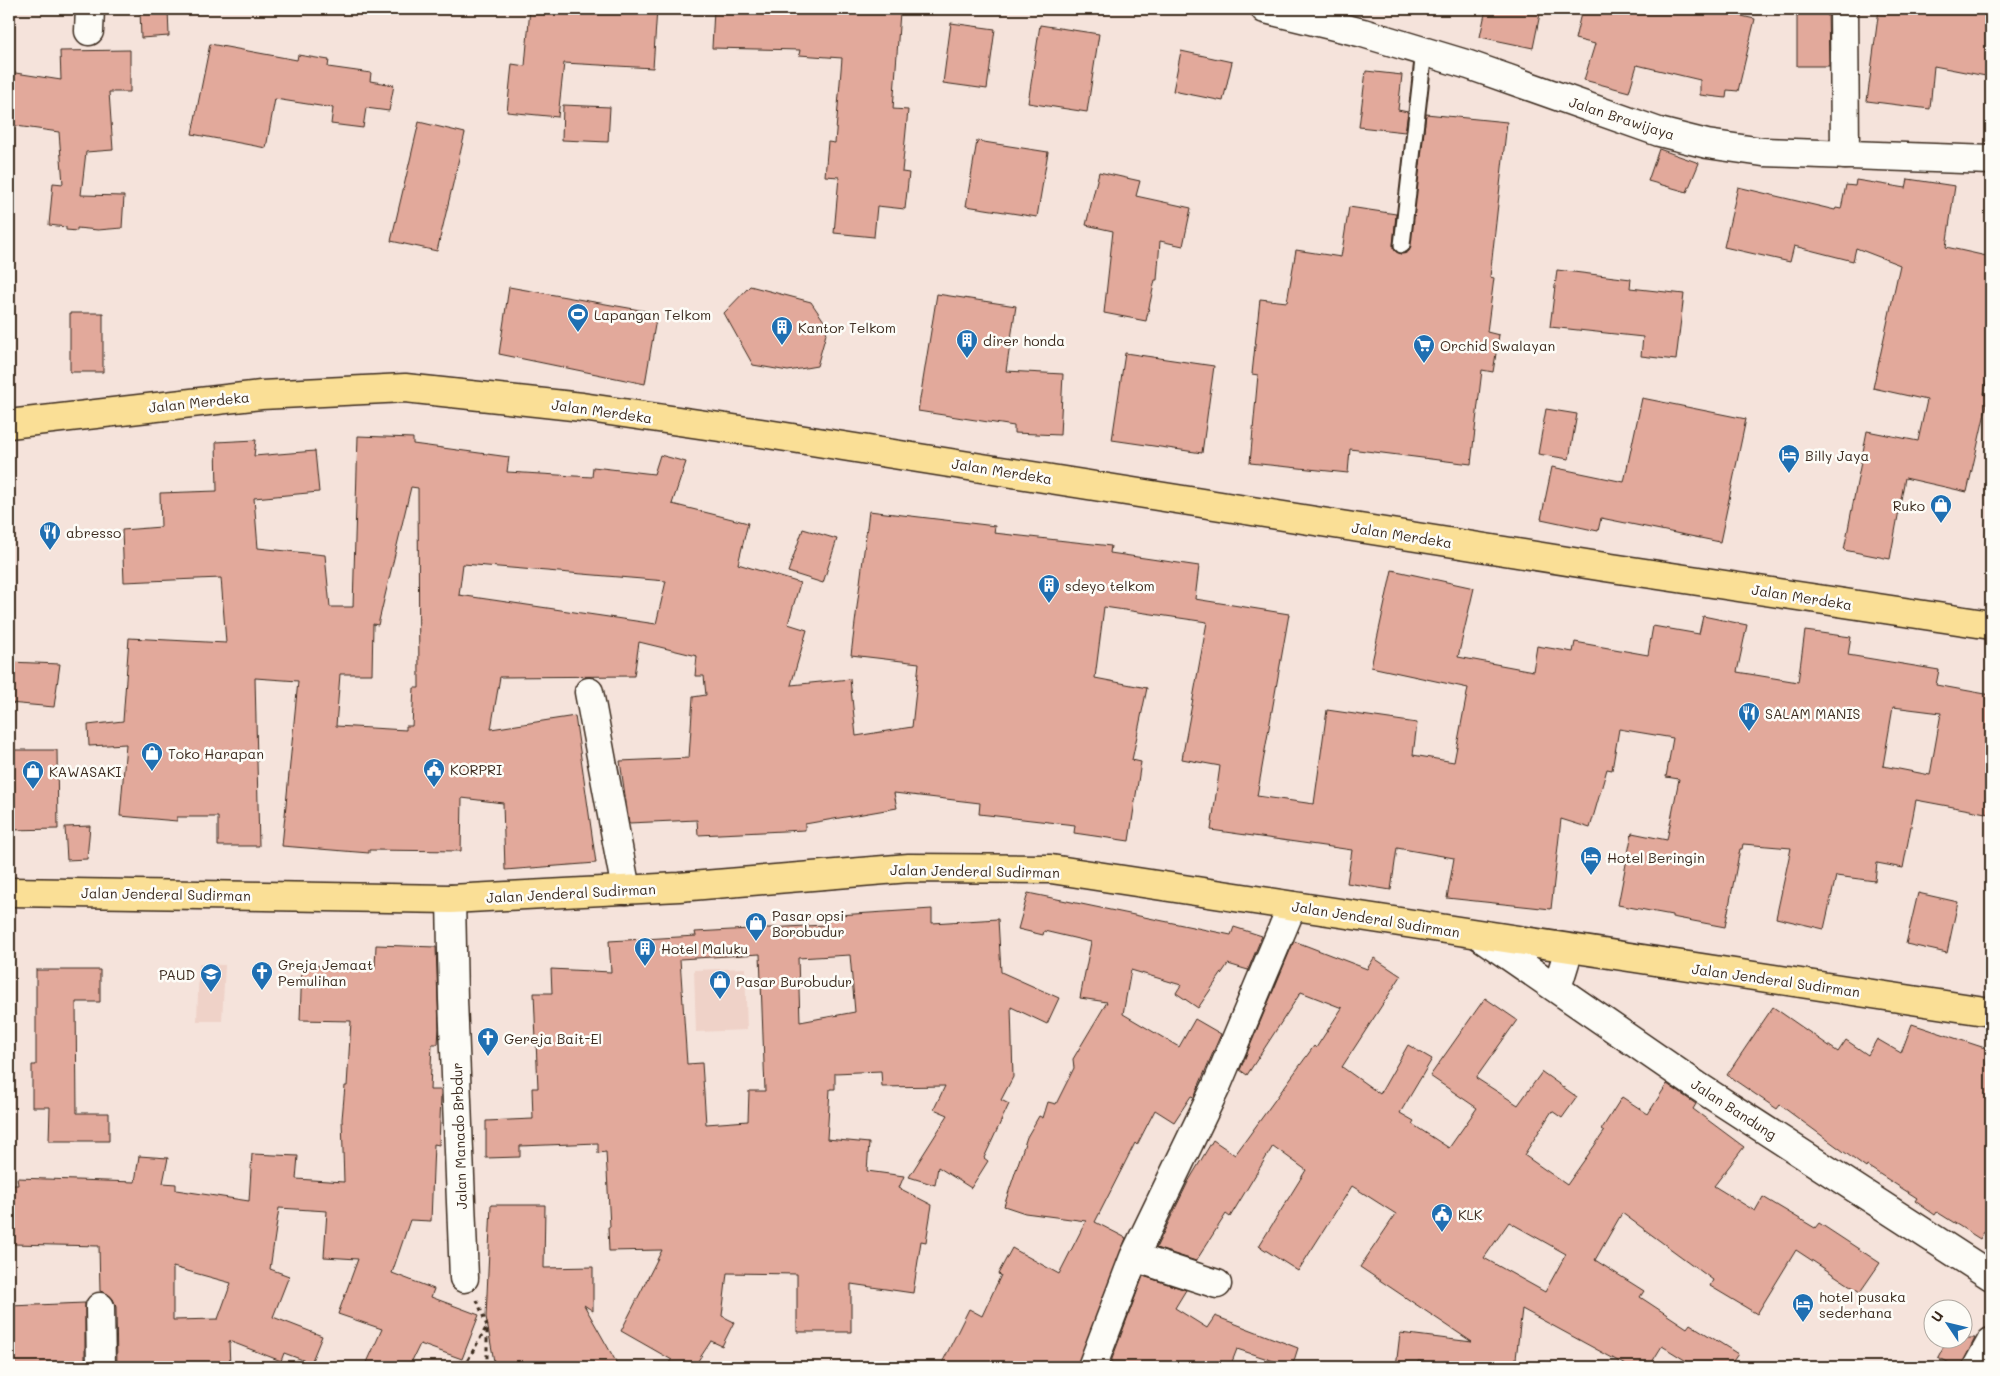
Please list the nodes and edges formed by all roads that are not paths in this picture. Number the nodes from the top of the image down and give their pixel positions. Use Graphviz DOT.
graph roads {
  1 [pos="1265,9"];
  2 [pos="1844,9"];
  3 [pos="1424,51"];
  4 [pos="1845,155"];
  5 [pos="1991,160"];
  6 [pos="1402,245"];
  7 [pos="9,424"];
  8 [pos="1991,625"];
  9 [pos="589,692"];
  10 [pos="626,890"];
  11 [pos="9,892"];
  12 [pos="451,899"];
  13 [pos="1292,906"];
  14 [pos="1480,936"];
  15 [pos="1569,949"];
  16 [pos="1556,988"];
  17 [pos="1991,1012"];
  18 [pos="1134,1257"];
  19 [pos="1991,1276"];
  20 [pos="464,1278"];
  21 [pos="1217,1284"];
  22 [pos="100,1307"];
  23 [pos="1991,1342"];
  24 [pos="101,1367"];
  25 [pos="1092,1367"];
  26 [pos="1977,1367"];
  1 -- 3 [label="street, Jalan Brawijaya"];
  2 -- 4 [label="street"];
  3 -- 4 [label="street, Jalan Brawijaya"];
  3 -- 6 [label="lane"];
  4 -- 5 [label="street, Jalan Brawijaya"];
  7 -- 8 [label="highway, Jalan Merdeka"];
  9 -- 10 [label="street"];
  10 -- 12 [label="highway, Jalan Jenderal Sudirman"];
  10 -- 13 [label="highway, Jalan Jenderal Sudirman"];
  11 -- 12 [label="highway, Jalan Jenderal Sudirman"];
  12 -- 20 [label="street, Jalan Manado Brbdur"];
  13 -- 14 [label="highway, Jalan Jenderal Sudirman"];
  13 -- 18 [label="street"];
  14 -- 15 [label="highway, Jalan Jenderal Sudirman"];
  14 -- 16 [label="street, Jalan Bandung"];
  15 -- 16 [label="street"];
  15 -- 17 [label="highway, Jalan Jenderal Sudirman"];
  16 -- 19 [label="street, Jalan Bandung"];
  18 -- 21 [label="street"];
  18 -- 25 [label="street"];
  22 -- 24 [label="street"];
  23 -- 26 [label="street"];
}
